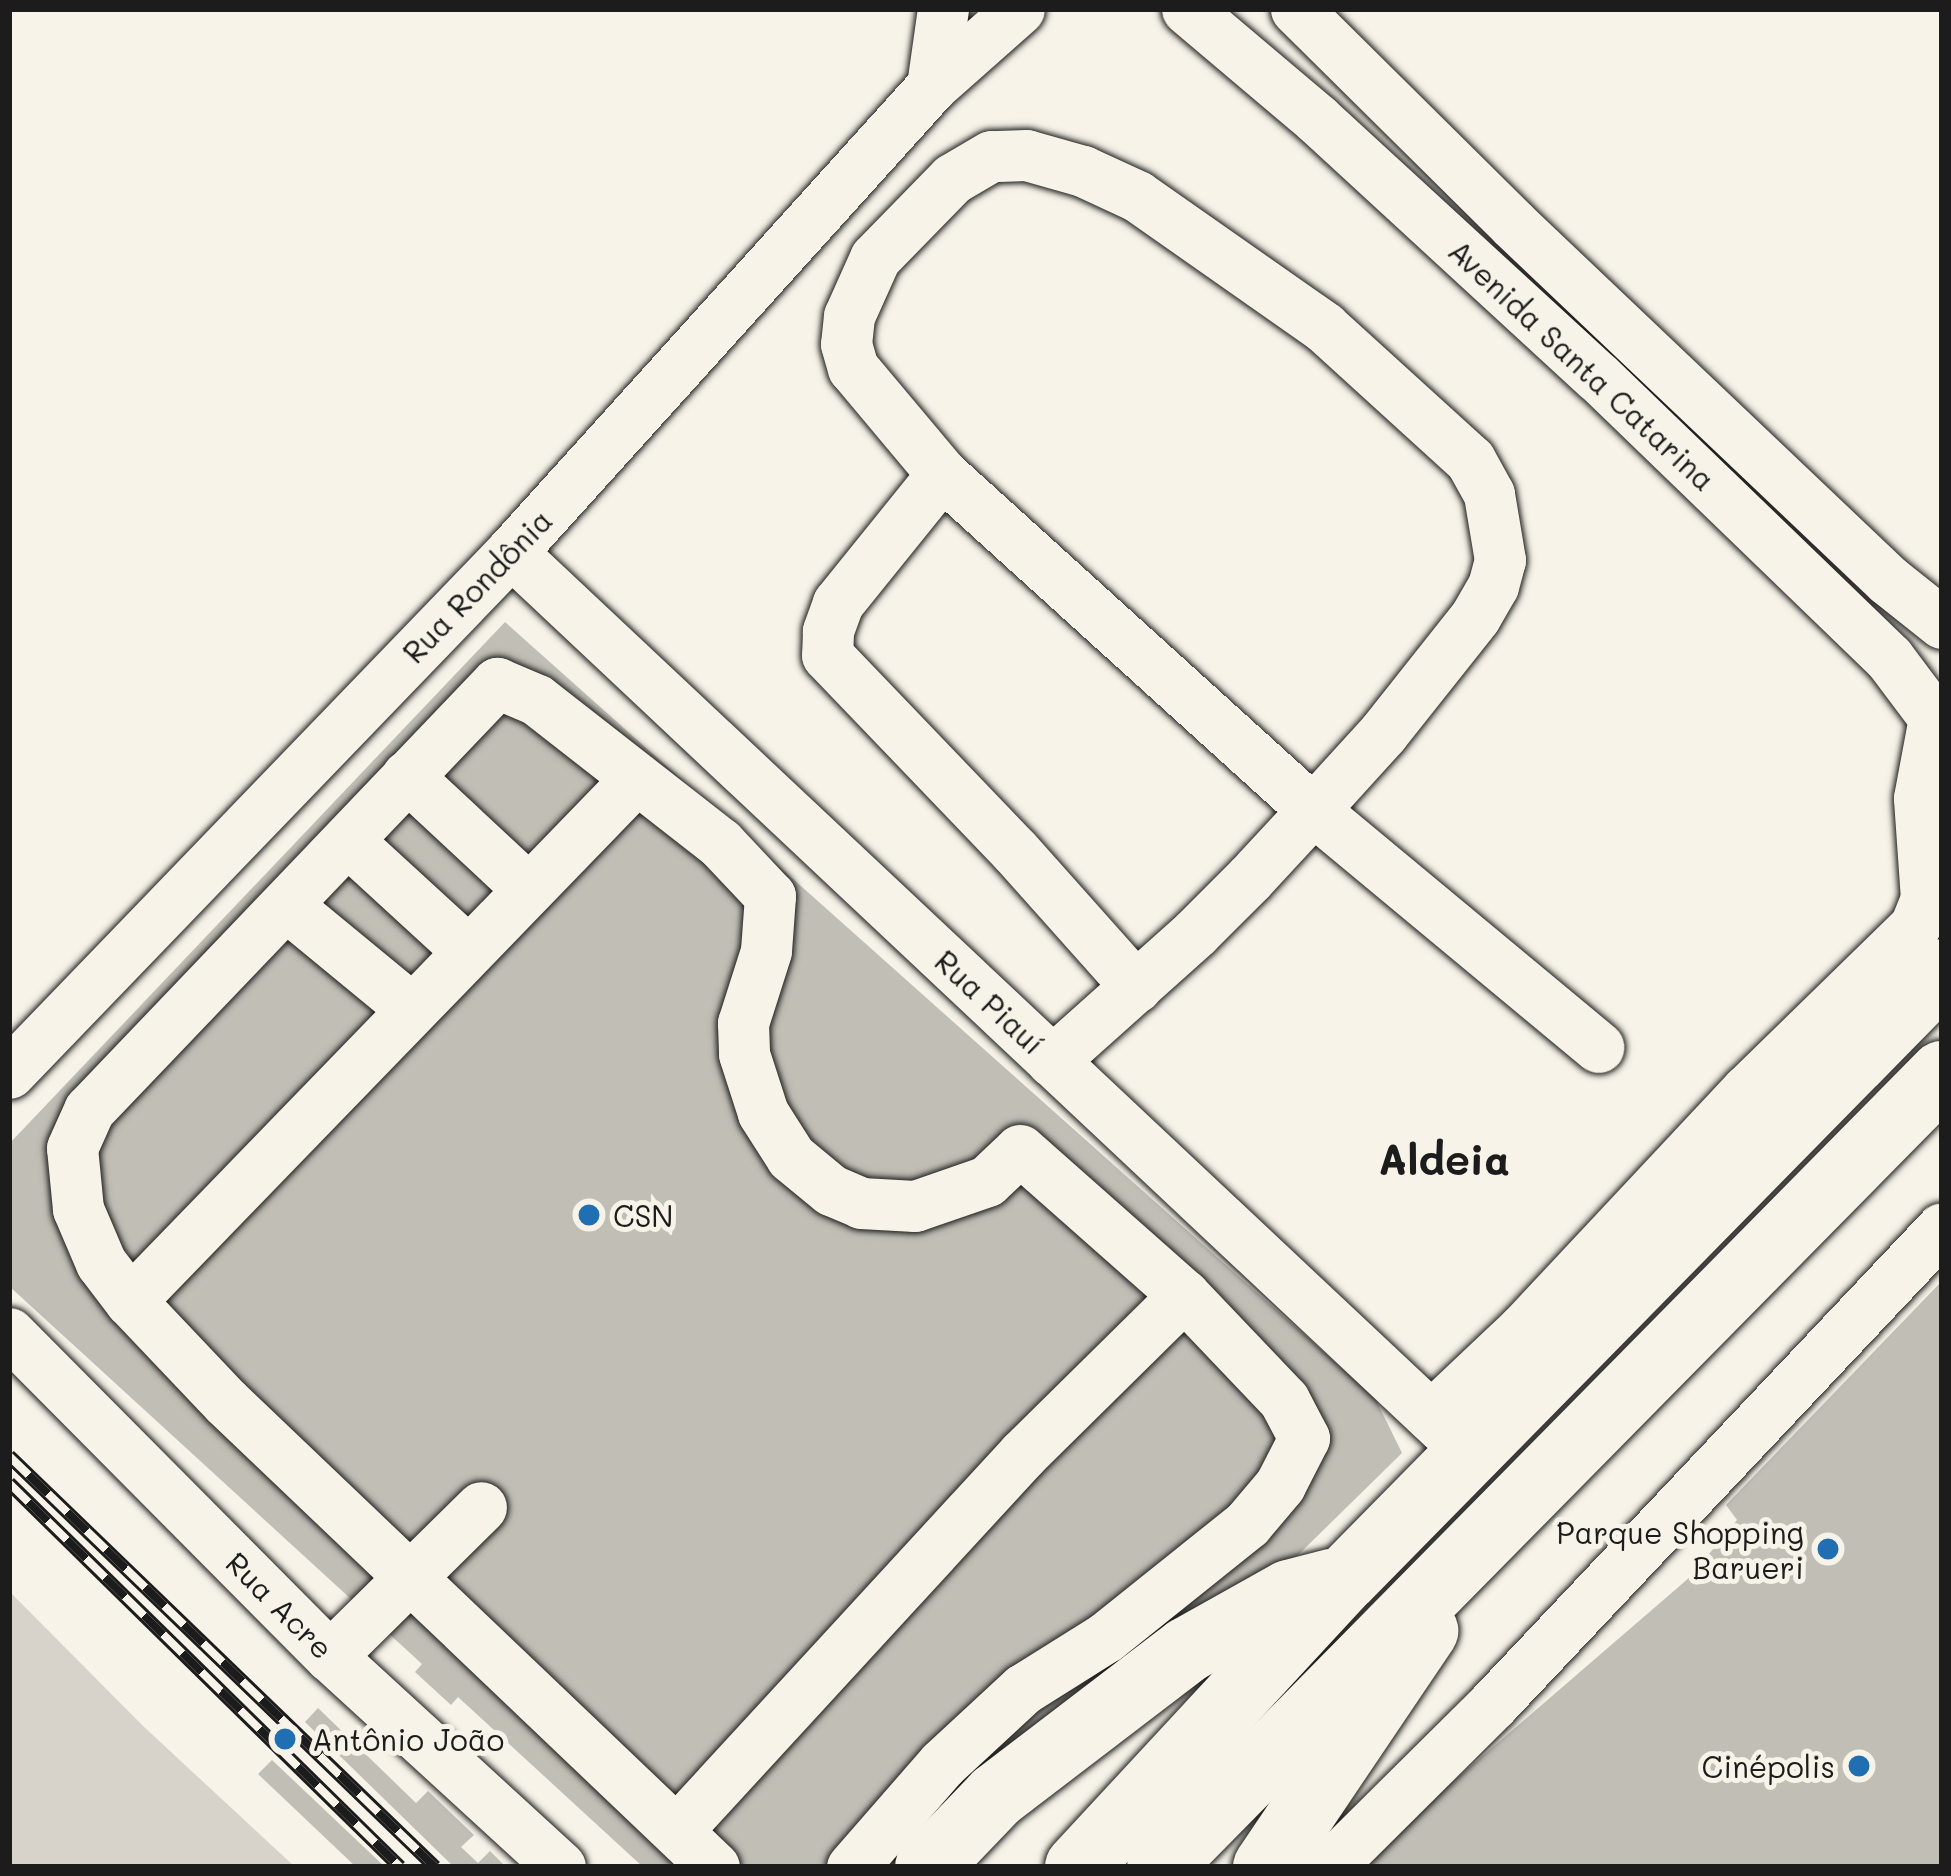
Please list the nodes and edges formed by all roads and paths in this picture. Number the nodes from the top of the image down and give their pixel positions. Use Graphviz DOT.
graph roads {
  1 [pos="943,9"];
  2 [pos="1019,9"];
  3 [pos="1187,9"];
  4 [pos="1296,9"];
  5 [pos="932,86"];
  6 [pos="943,474"];
  7 [pos="511,552"];
  8 [pos="1942,623"];
  9 [pos="1938,734"];
  10 [pos="407,776"];
  11 [pos="634,781"];
  12 [pos="1313,810"];
  13 [pos="348,841"];
  14 [pos="529,889"];
  15 [pos="287,906"];
  16 [pos="468,951"];
  17 [pos="1942,972"];
  18 [pos="1136,987"];
  19 [pos="412,1009"];
  20 [pos="1598,1047"];
  21 [pos="1052,1061"];
  22 [pos="9,1073"];
  23 [pos="1942,1074"];
  24 [pos="1942,1228"];
  25 [pos="1184,1295"];
  26 [pos="130,1301"];
  27 [pos="9,1334"];
  28 [pos="1450,1434"];
  29 [pos="482,1507"];
  30 [pos="1492,1527"];
  31 [pos="409,1574"];
  32 [pos="1346,1579"];
  33 [pos="330,1656"];
  34 [pos="1232,1746"];
  35 [pos="677,1831"];
  36 [pos="560,1867"];
  37 [pos="714,1867"];
  38 [pos="852,1867"];
  39 [pos="928,1867"];
  40 [pos="1078,1867"];
  41 [pos="1160,1867"];
  42 [pos="1266,1867"];
  43 [pos="1329,1867"];
  1 -- 5 [label="street"];
  2 -- 5 [label="street, Rua Rondônia"];
  3 -- 9 [label="street, Avenida Santa Catarina"];
  4 -- 8 [label="street, Avenida Santa Catarina"];
  5 -- 7 [label="street, Rua Rondônia"];
  6 -- 12 [label="street"];
  6 -- 12 [label="street"];
  6 -- 18 [label="street"];
  7 -- 21 [label="street, Rua Piauí"];
  7 -- 22 [label="street, Rua Rondônia"];
  9 -- 28 [label="street"];
  10 -- 11 [label="street"];
  10 -- 13 [label="street"];
  10 -- 14 [label="street"];
  11 -- 14 [label="street"];
  11 -- 25 [label="street"];
  12 -- 18 [label="street"];
  12 -- 20 [label="street"];
  13 -- 15 [label="street"];
  13 -- 16 [label="street"];
  14 -- 16 [label="street"];
  15 -- 19 [label="street"];
  15 -- 26 [label="street"];
  16 -- 19 [label="street"];
  17 -- 28 [label="main road"];
  18 -- 21 [label="street"];
  19 -- 26 [label="street"];
  21 -- 28 [label="street, Rua Piauí"];
  23 -- 30 [label="main road"];
  24 -- 43 [label="street"];
  25 -- 35 [label="street"];
  25 -- 38 [label="street"];
  26 -- 31 [label="street"];
  27 -- 33 [label="street, Rua Acre"];
  28 -- 32 [label="main road"];
  29 -- 31 [label="street"];
  30 -- 34 [label="main road"];
  30 -- 42 [label="main road"];
  31 -- 33 [label="street"];
  31 -- 35 [label="street"];
  32 -- 34 [label="main road"];
  32 -- 39 [label="main road"];
  33 -- 36 [label="street, Rua Acre"];
  34 -- 40 [label="main road"];
  34 -- 41 [label="main road"];
  35 -- 37 [label="street"];
}
